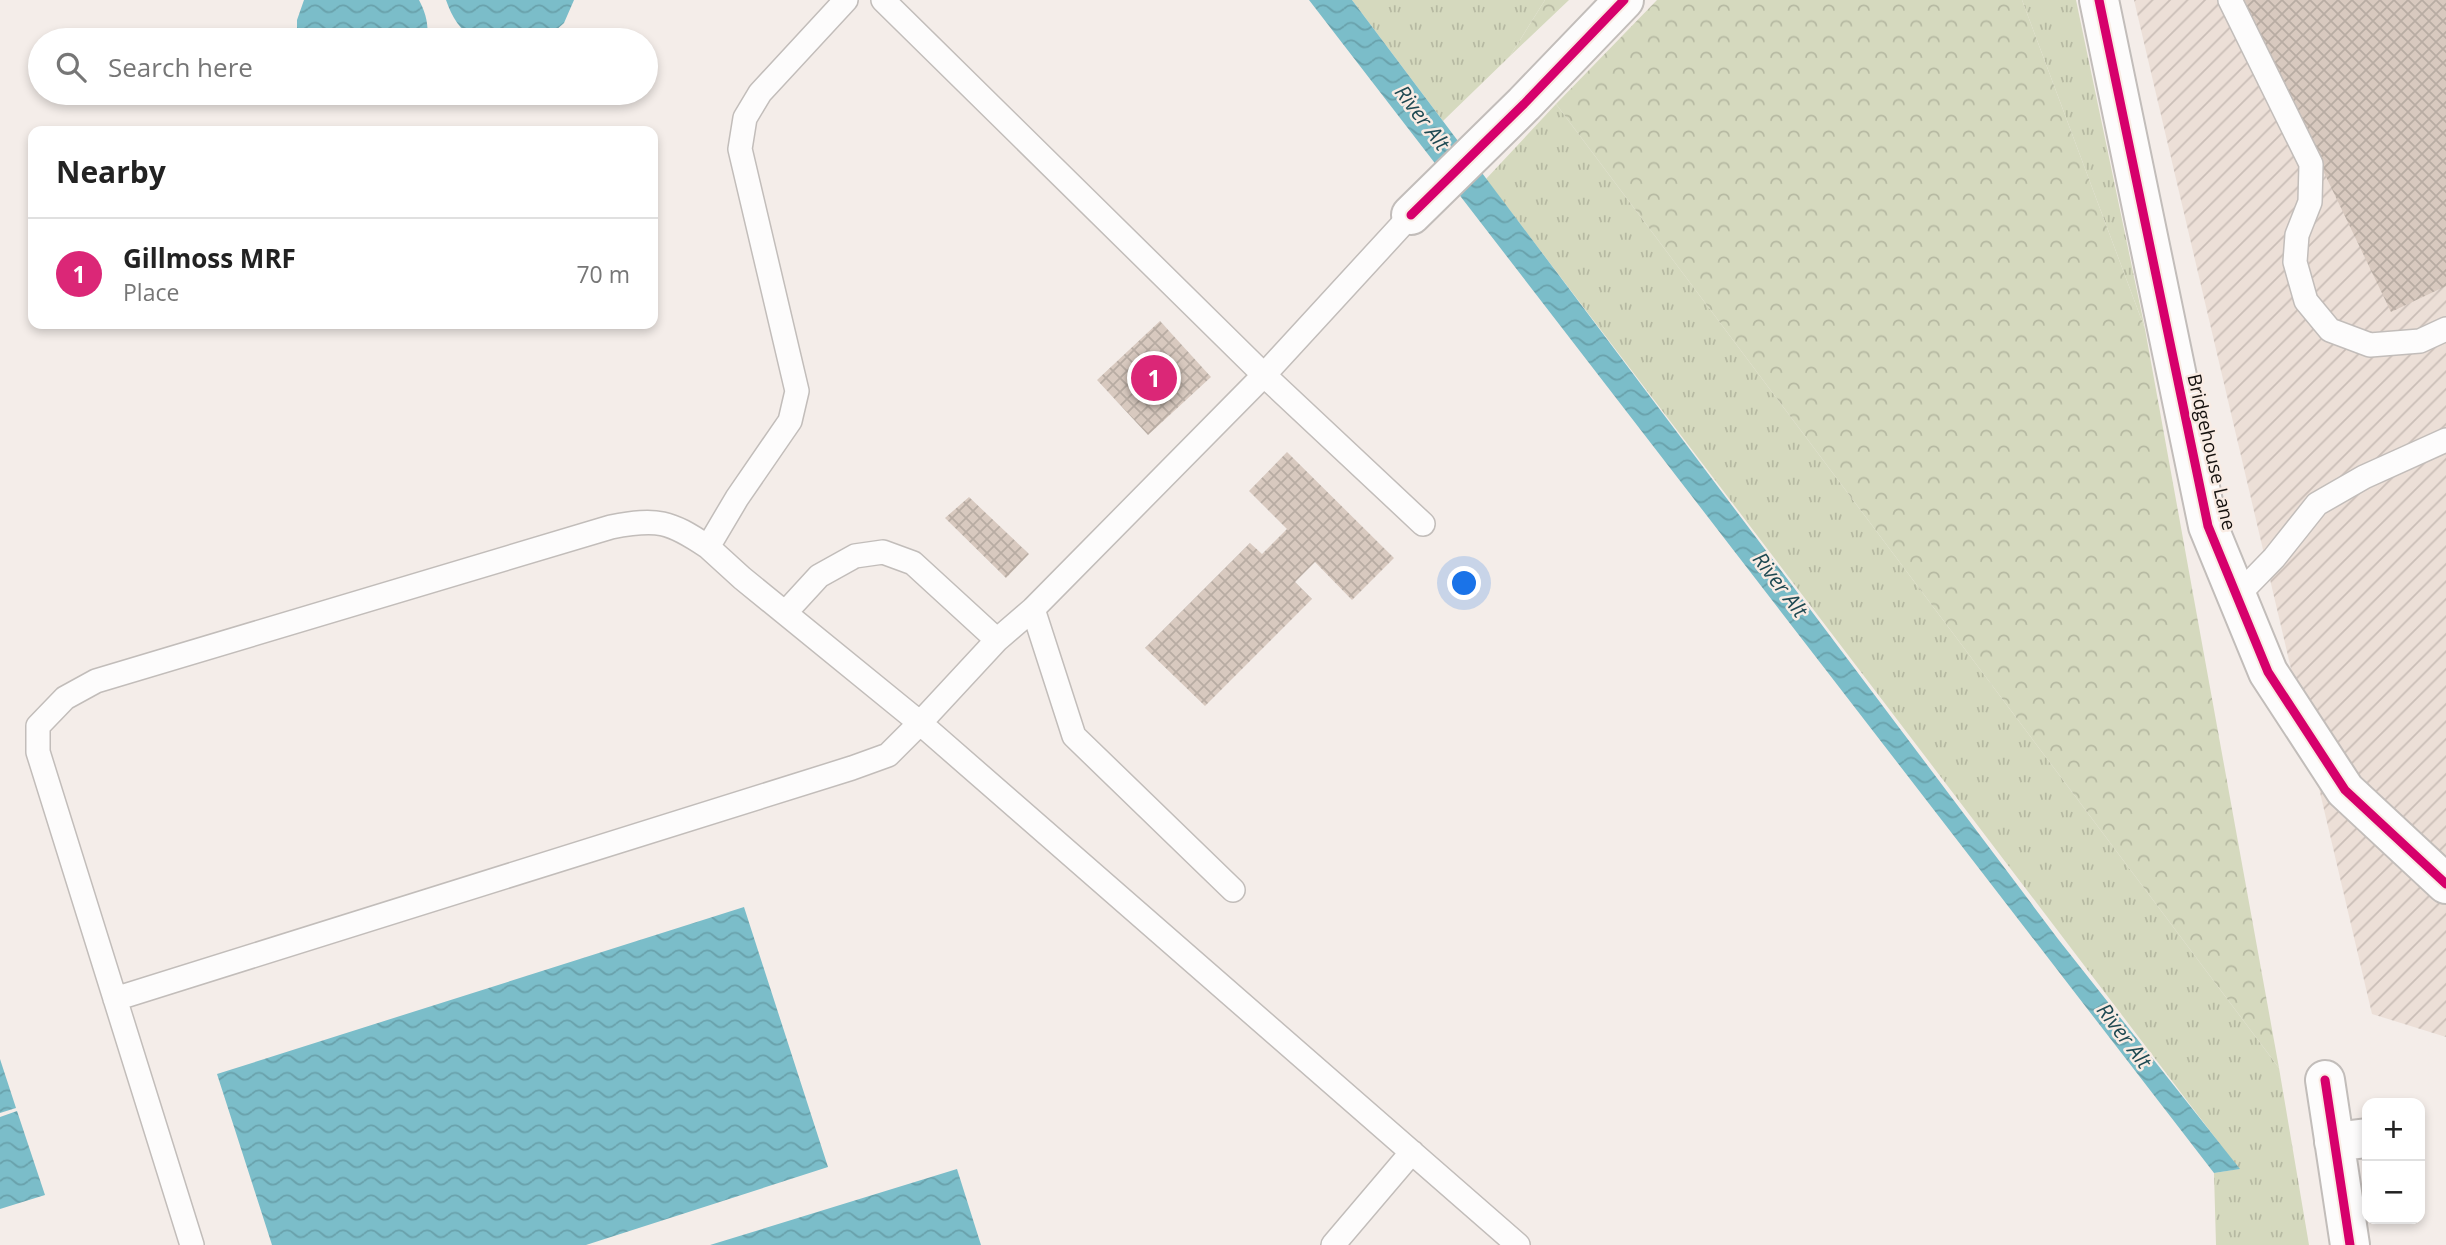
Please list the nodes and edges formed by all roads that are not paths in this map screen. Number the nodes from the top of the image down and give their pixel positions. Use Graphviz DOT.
graph roads {
  1 [pos="846,0"];
  2 [pos="883,0"];
  3 [pos="1624,0"];
  4 [pos="2099,0"];
  5 [pos="2230,0"];
  6 [pos="1411,215"];
  7 [pos="2446,329"];
  8 [pos="1264,375"];
  9 [pos="2446,440"];
  10 [pos="1423,524"];
  11 [pos="708,547"];
  12 [pos="2237,596"];
  13 [pos="1033,609"];
  14 [pos="785,613"];
  15 [pos="997,640"];
  16 [pos="920,723"];
  17 [pos="2446,884"];
  18 [pos="1233,890"];
  19 [pos="115,999"];
  20 [pos="2325,1080"];
  21 [pos="2351,1140"];
  22 [pos="1412,1152"];
  23 [pos="192,1245"];
  24 [pos="1334,1245"];
  25 [pos="1518,1245"];
  26 [pos="2350,1245"];
  1 -- 11 [label="lane"];
  2 -- 8 [label="lane"];
  3 -- 6 [label="street"];
  4 -- 12 [label="street, Bridgehouse Lane"];
  5 -- 7 [label="lane"];
  6 -- 8 [label="lane"];
  8 -- 10 [label="lane"];
  8 -- 13 [label="lane"];
  9 -- 12 [label="lane"];
  11 -- 14 [label="lane"];
  11 -- 19 [label="lane"];
  12 -- 17 [label="street, Bridgehouse Lane"];
  13 -- 15 [label="lane"];
  13 -- 18 [label="lane"];
  14 -- 15 [label="lane"];
  14 -- 16 [label="lane"];
  15 -- 16 [label="lane"];
  16 -- 19 [label="lane"];
  16 -- 22 [label="lane"];
  19 -- 23 [label="lane"];
  20 -- 21 [label="street"];
  21 -- 26 [label="street"];
  22 -- 24 [label="lane"];
  22 -- 25 [label="lane"];
}
